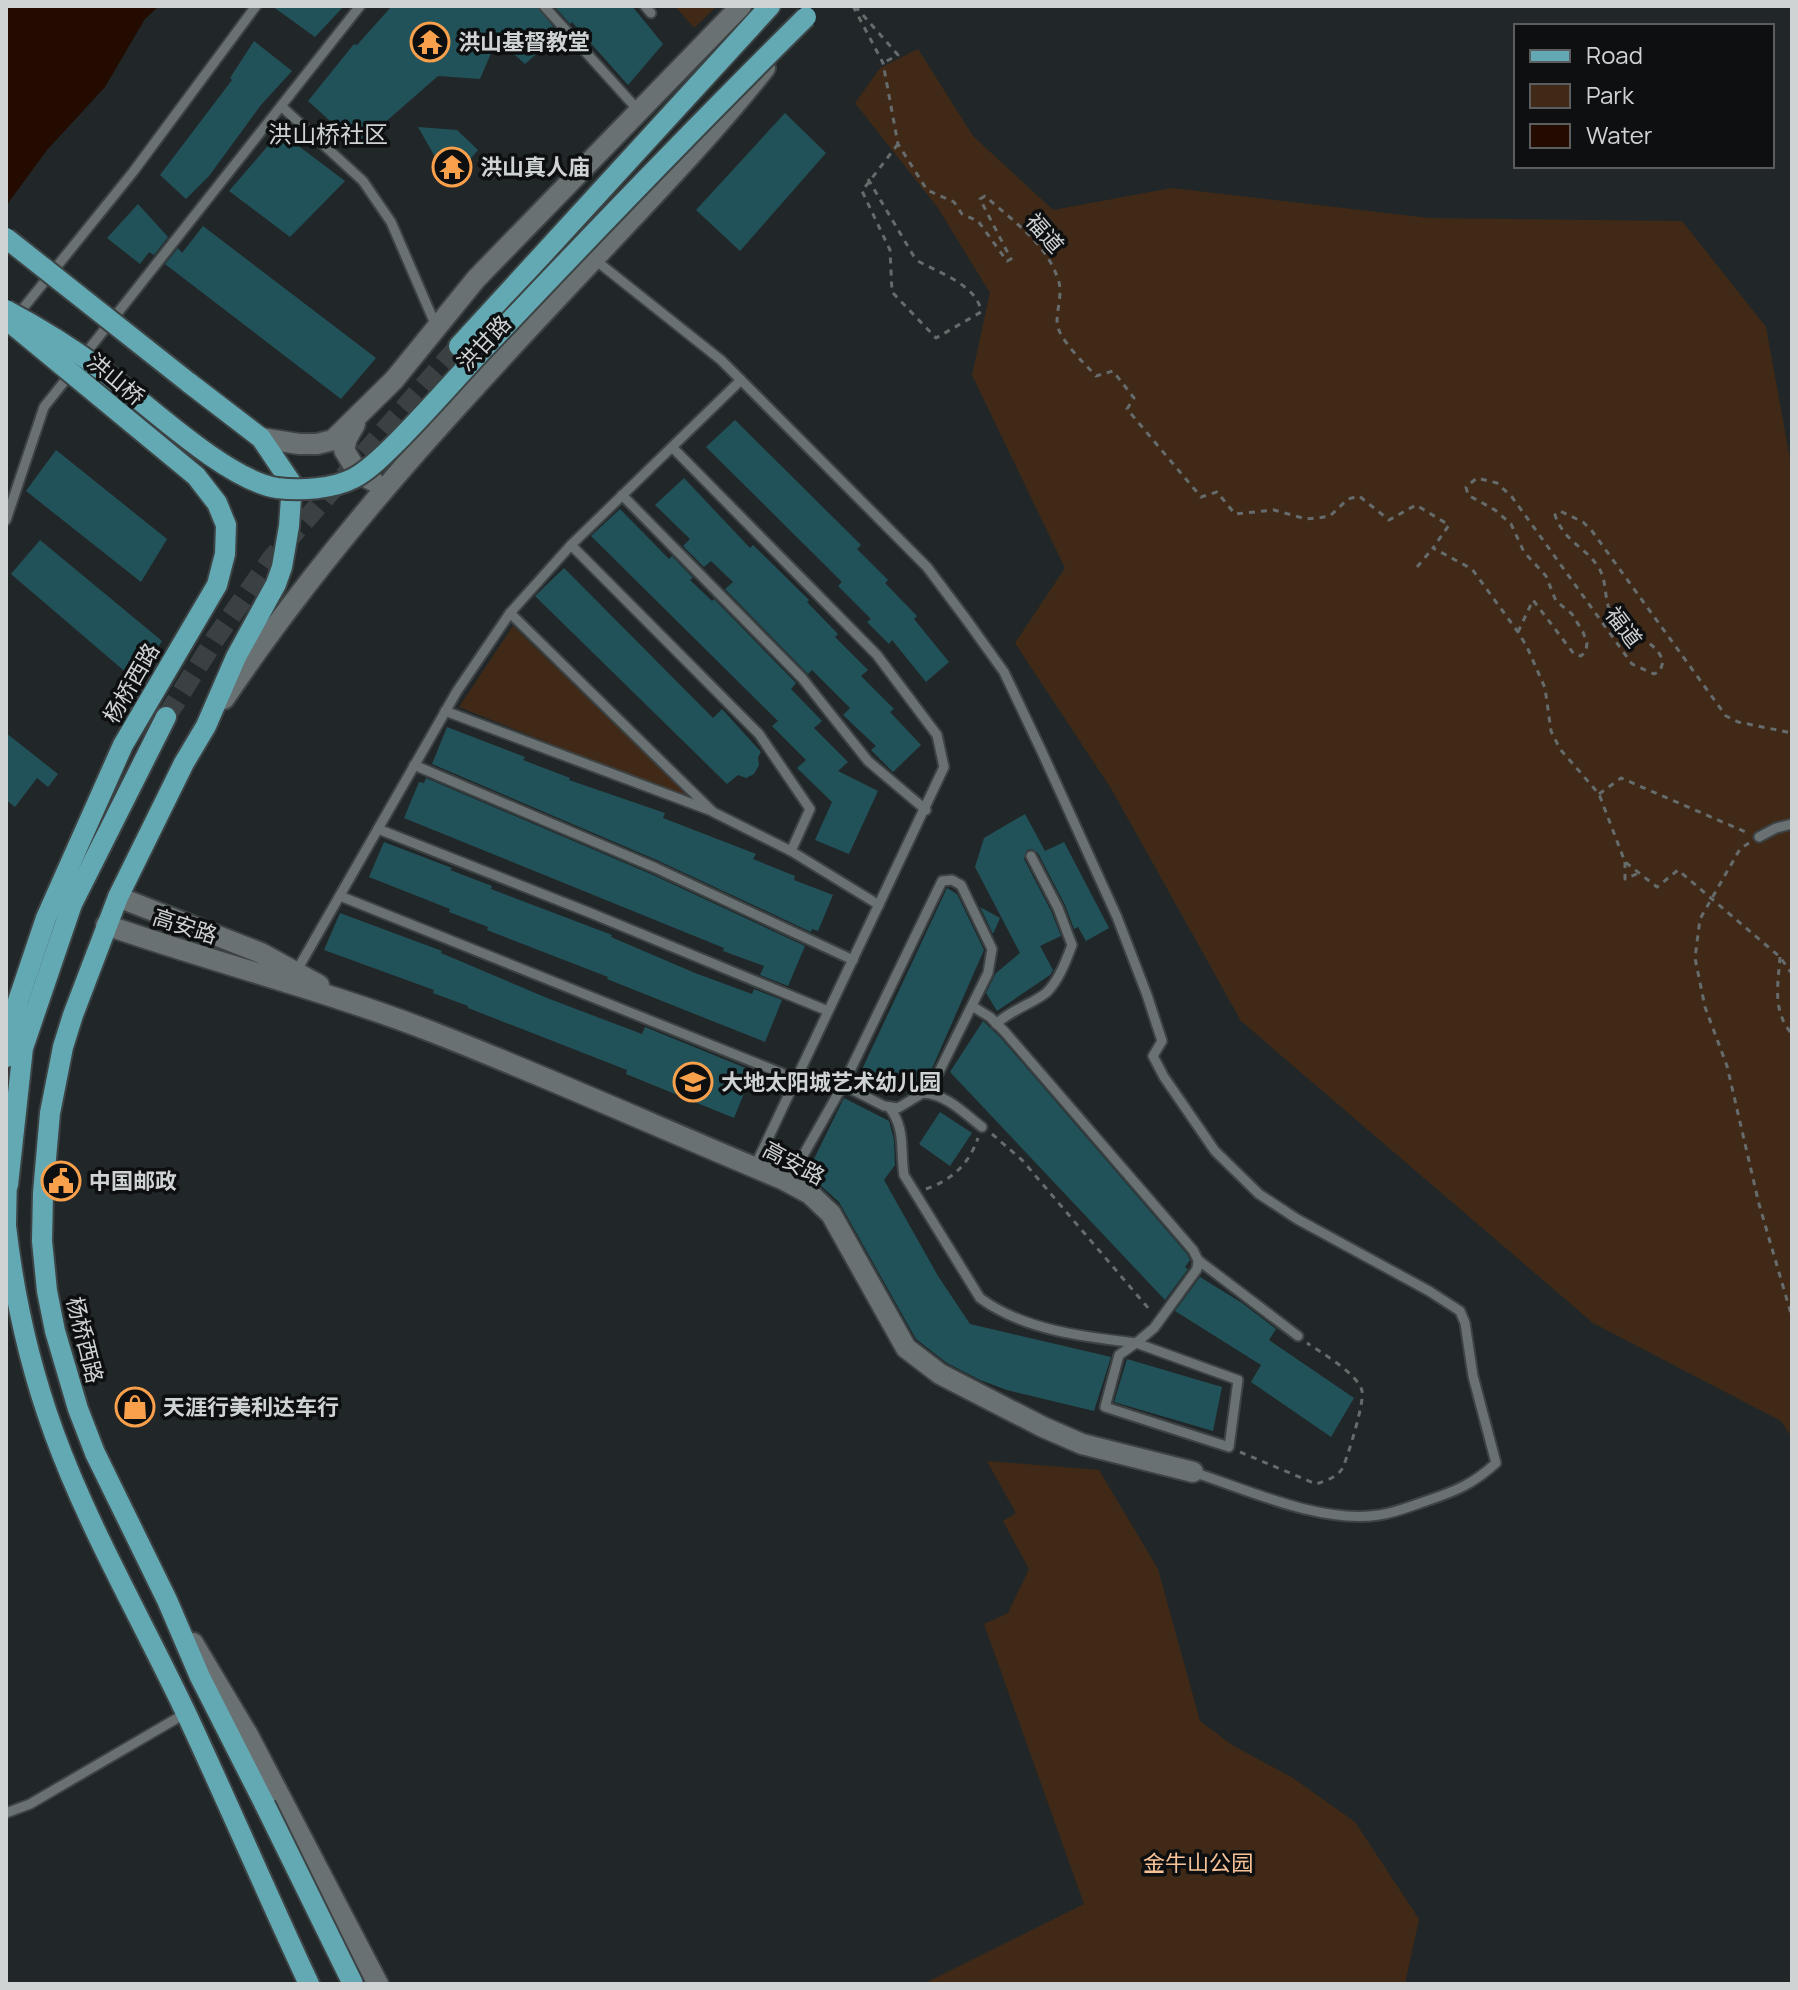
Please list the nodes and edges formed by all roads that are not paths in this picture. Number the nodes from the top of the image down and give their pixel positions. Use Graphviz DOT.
graph roads {
  1 [pos="256,6"];
  2 [pos="360,6"];
  3 [pos="544,6"];
  4 [pos="741,6"];
  5 [pos="770,6"];
  6 [pos="811,11"];
  7 [pos="281,106"];
  8 [pos="639,111"];
  9 [pos="6,238"];
  10 [pos="594,259"];
  11 [pos="6,310"];
  12 [pos="6,318"];
  13 [pos="436,326"];
  14 [pos="6,329"];
  15 [pos="459,346"];
  16 [pos="741,380"];
  17 [pos="359,417"];
  18 [pos="261,438"];
  19 [pos="673,448"];
  20 [pos="196,476"];
  21 [pos="389,482"];
  22 [pos="622,495"];
  23 [pos="6,520"];
  24 [pos="571,545"];
  25 [pos="510,613"];
  26 [pos="445,711"];
  27 [pos="166,717"];
  28 [pos="206,726"];
  29 [pos="414,765"];
  30 [pos="926,810"];
  31 [pos="713,812"];
  32 [pos="1792,824"];
  33 [pos="378,829"];
  34 [pos="1759,837"];
  35 [pos="791,851"];
  36 [pos="1031,856"];
  37 [pos="340,896"];
  38 [pos="118,897"];
  39 [pos="879,905"];
  40 [pos="106,925"];
  41 [pos="853,960"];
  42 [pos="296,972"];
  43 [pos="342,1001"];
  44 [pos="972,1006"];
  45 [pos="828,1011"];
  46 [pos="996,1024"];
  47 [pos="6,1057"];
  48 [pos="796,1079"];
  49 [pos="843,1085"];
  50 [pos="923,1093"];
  51 [pos="889,1107"];
  52 [pos="982,1127"];
  53 [pos="6,1159"];
  54 [pos="754,1168"];
  55 [pos="788,1182"];
  56 [pos="8,1185"];
  57 [pos="6,1225"];
  58 [pos="1198,1260"];
  59 [pos="8,1265"];
  60 [pos="1298,1336"];
  61 [pos="1136,1343"];
  62 [pos="1193,1472"];
  63 [pos="167,1600"];
  64 [pos="186,1713"];
  65 [pos="6,1813"];
  66 [pos="309,1984"];
  67 [pos="353,1984"];
  68 [pos="378,1984"];
  1 -- 14 [label="lane"];
  2 -- 7 [label="lane"];
  3 -- 8 [label="lane"];
  4 -- 8 [label="main road, 洪甘路"];
  5 -- 15 [label="main road"];
  6 -- 10 [label="main road, 洪甘路"];
  6 -- 11 [label="main road, bridge"];
  7 -- 13 [label="lane"];
  7 -- 23 [label="lane"];
  8 -- 13 [label="main road, 洪甘路"];
  9 -- 18 [label="main road, 洪山桥, bridge"];
  10 -- 16 [label="lane"];
  10 -- 21 [label="main road, 洪甘路"];
  12 -- 20 [label="main road, 洪山桥, bridge"];
  13 -- 17 [label="main road, 洪甘路"];
  16 -- 19 [label="lane"];
  16 -- 62 [label="lane"];
  17 -- 18 [label="main road, 洪甘路"];
  17 -- 21 [label="main road"];
  18 -- 28 [label="main road, 杨桥西路"];
  19 -- 22 [label="lane"];
  19 -- 30 [label="lane"];
  20 -- 47 [label="main road, 杨桥西路"];
  21 -- 28 [label="main road, 洪甘路"];
  22 -- 24 [label="lane"];
  22 -- 30 [label="lane"];
  24 -- 25 [label="lane"];
  24 -- 35 [label="lane"];
  25 -- 26 [label="lane"];
  25 -- 31 [label="lane"];
  26 -- 29 [label="lane"];
  26 -- 31 [label="lane"];
  27 -- 56 [label="main road"];
  28 -- 38 [label="main road, 杨桥西路"];
  29 -- 33 [label="lane"];
  29 -- 41 [label="lane"];
  30 -- 39 [label="lane"];
  31 -- 35 [label="lane"];
  32 -- 34 [label="lane"];
  33 -- 37 [label="lane"];
  33 -- 45 [label="lane"];
  35 -- 39 [label="lane"];
  36 -- 46 [label="lane"];
  37 -- 42 [label="lane"];
  37 -- 48 [label="lane"];
  38 -- 40 [label="main road, 杨桥西路"];
  38 -- 42 [label="main road, 高安路"];
  39 -- 41 [label="lane"];
  40 -- 43 [label="main road, 高安路"];
  40 -- 63 [label="main road, 杨桥西路"];
  41 -- 45 [label="lane"];
  42 -- 43 [label="main road, 高安路"];
  43 -- 54 [label="main road, 高安路"];
  44 -- 46 [label="lane"];
  44 -- 49 [label="lane"];
  44 -- 50 [label="lane"];
  45 -- 48 [label="lane"];
  46 -- 58 [label="lane"];
  48 -- 54 [label="lane"];
  49 -- 51 [label="lane"];
  49 -- 55 [label="lane"];
  50 -- 51 [label="lane"];
  50 -- 52 [label="lane"];
  51 -- 61 [label="lane"];
  53 -- 56 [label="main road"];
  54 -- 55 [label="main road, 高安路"];
  55 -- 62 [label="main road, 高安路"];
  56 -- 57 [label="main road"];
  57 -- 59 [label="main road"];
  58 -- 60 [label="lane"];
  58 -- 61 [label="lane"];
  59 -- 64 [label="main road"];
  61 -- 61 [label="lane"];
  63 -- 67 [label="main road, 杨桥西路, bridge"];
  63 -- 68 [label="main road"];
  64 -- 65 [label="lane"];
  64 -- 66 [label="main road"];
}
